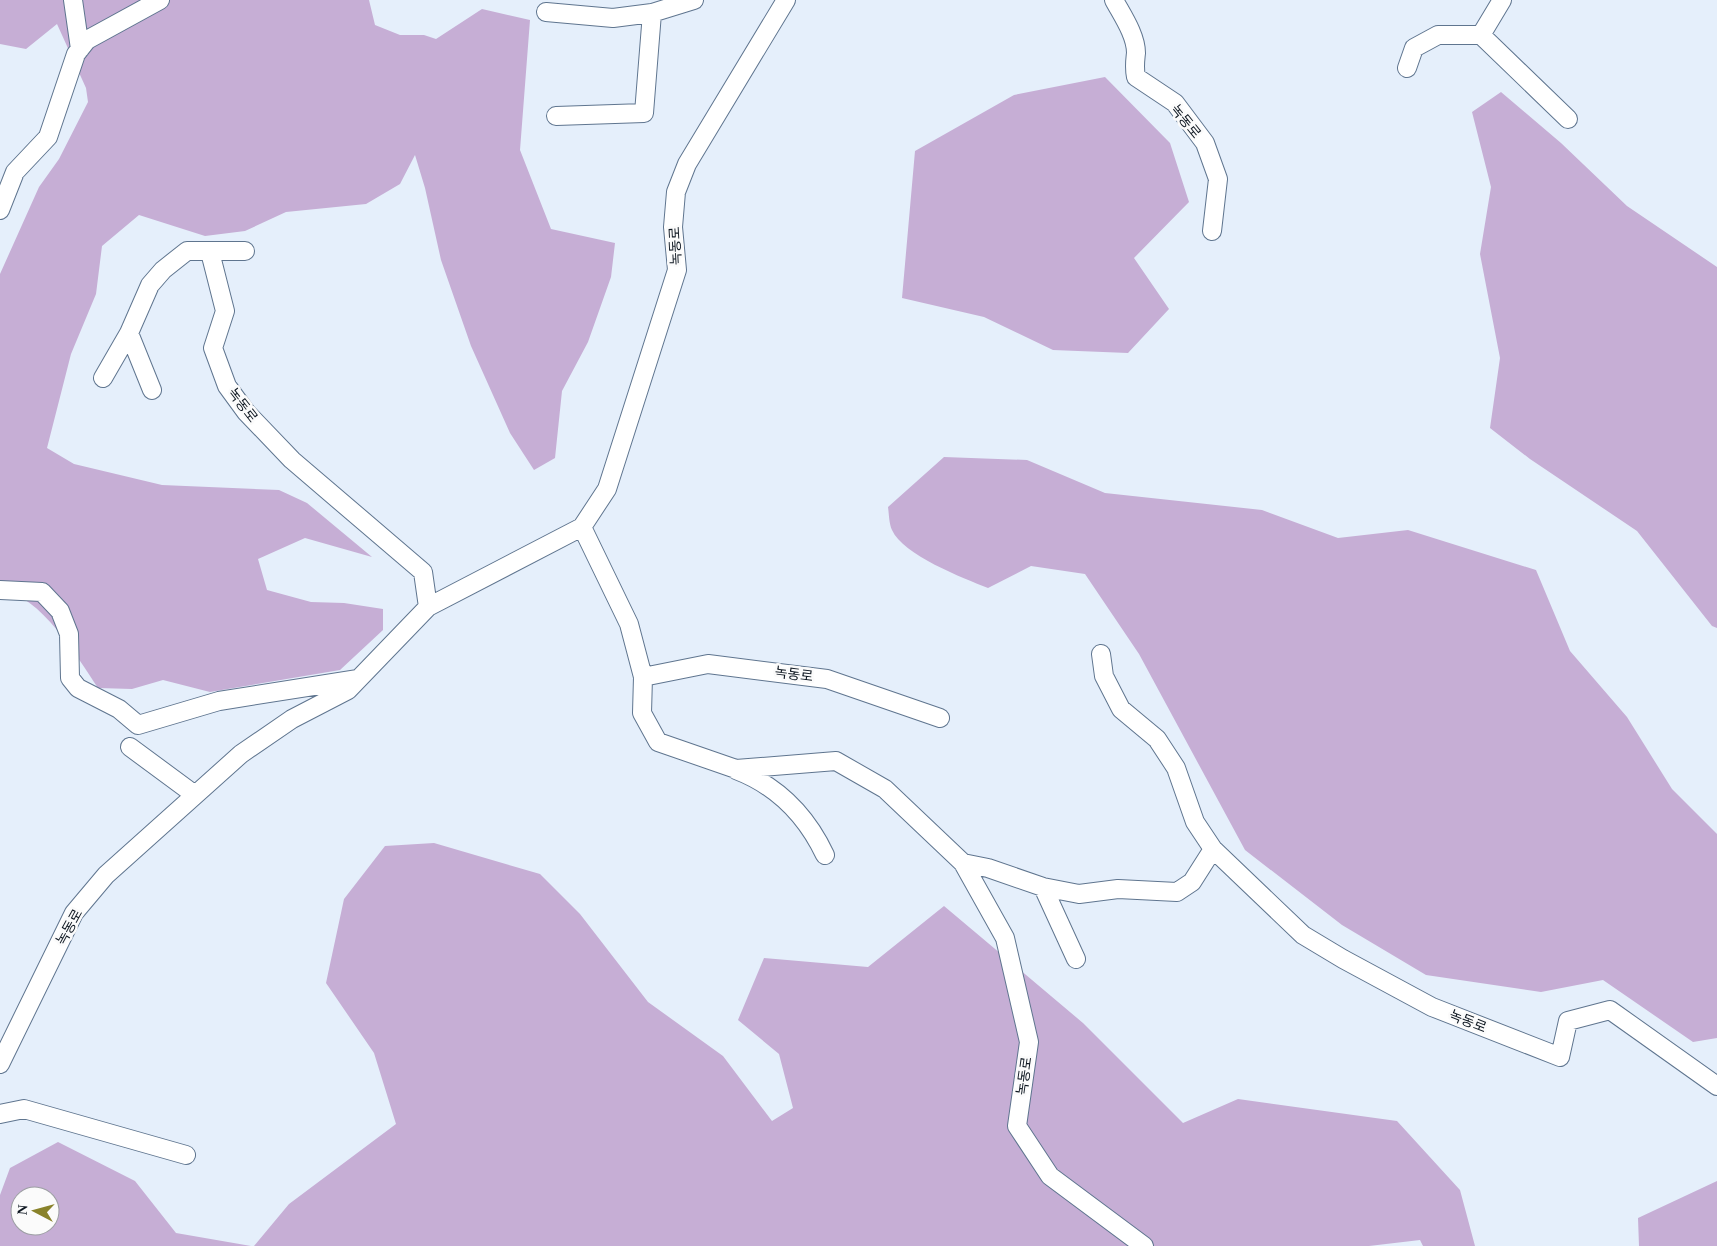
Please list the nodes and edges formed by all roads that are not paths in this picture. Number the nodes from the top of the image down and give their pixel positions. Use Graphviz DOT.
graph roads {
  1 [pos="73,0"];
  2 [pos="160,0"];
  3 [pos="694,0"];
  4 [pos="1114,0"];
  5 [pos="1502,0"];
  6 [pos="781,2"];
  7 [pos="546,12"];
  8 [pos="652,14"];
  9 [pos="1481,35"];
  10 [pos="80,49"];
  11 [pos="1407,68"];
  12 [pos="556,116"];
  13 [pos="1568,119"];
  14 [pos="0,210"];
  15 [pos="1212,231"];
  16 [pos="245,251"];
  17 [pos="210,252"];
  18 [pos="129,333"];
  19 [pos="102,378"];
  20 [pos="152,390"];
  21 [pos="582,527"];
  22 [pos="0,590"];
  23 [pos="428,607"];
  24 [pos="1101,654"];
  25 [pos="643,677"];
  26 [pos="361,679"];
  27 [pos="940,718"];
  28 [pos="130,746"];
  29 [pos="736,770"];
  30 [pos="195,796"];
  31 [pos="1213,849"];
  32 [pos="825,855"];
  33 [pos="963,863"];
  34 [pos="1043,887"];
  35 [pos="1076,959"];
  36 [pos="0,1064"];
  37 [pos="1717,1086"];
  38 [pos="0,1114"];
  39 [pos="186,1155"];
  40 [pos="1144,1246"];
  1 -- 10 [label="street"];
  2 -- 10 [label="street"];
  3 -- 8 [label="street"];
  4 -- 15 [label="street, 녹동로"];
  5 -- 9 [label="street"];
  6 -- 21 [label="street, 녹동로"];
  7 -- 8 [label="street"];
  8 -- 12 [label="street"];
  9 -- 11 [label="street"];
  9 -- 13 [label="street"];
  10 -- 14 [label="street"];
  16 -- 17 [label="street"];
  17 -- 18 [label="street"];
  17 -- 23 [label="street, 녹동로"];
  18 -- 19 [label="street"];
  18 -- 20 [label="street"];
  21 -- 23 [label="street, 녹동로"];
  21 -- 25 [label="street, 녹동로"];
  22 -- 26 [label="street"];
  23 -- 26 [label="street, 녹동로"];
  24 -- 31 [label="street, 녹동로"];
  25 -- 27 [label="street, 녹동로"];
  25 -- 29 [label="street, 녹동로"];
  26 -- 30 [label="street, 녹동로"];
  28 -- 30 [label="street"];
  29 -- 32 [label="street, 녹동로"];
  29 -- 33 [label="street, 녹동로"];
  30 -- 36 [label="street, 녹동로"];
  31 -- 34 [label="street"];
  31 -- 37 [label="street, 녹동로"];
  33 -- 34 [label="street"];
  33 -- 40 [label="street, 녹동로"];
  34 -- 35 [label="street"];
  38 -- 39 [label="street"];
}
